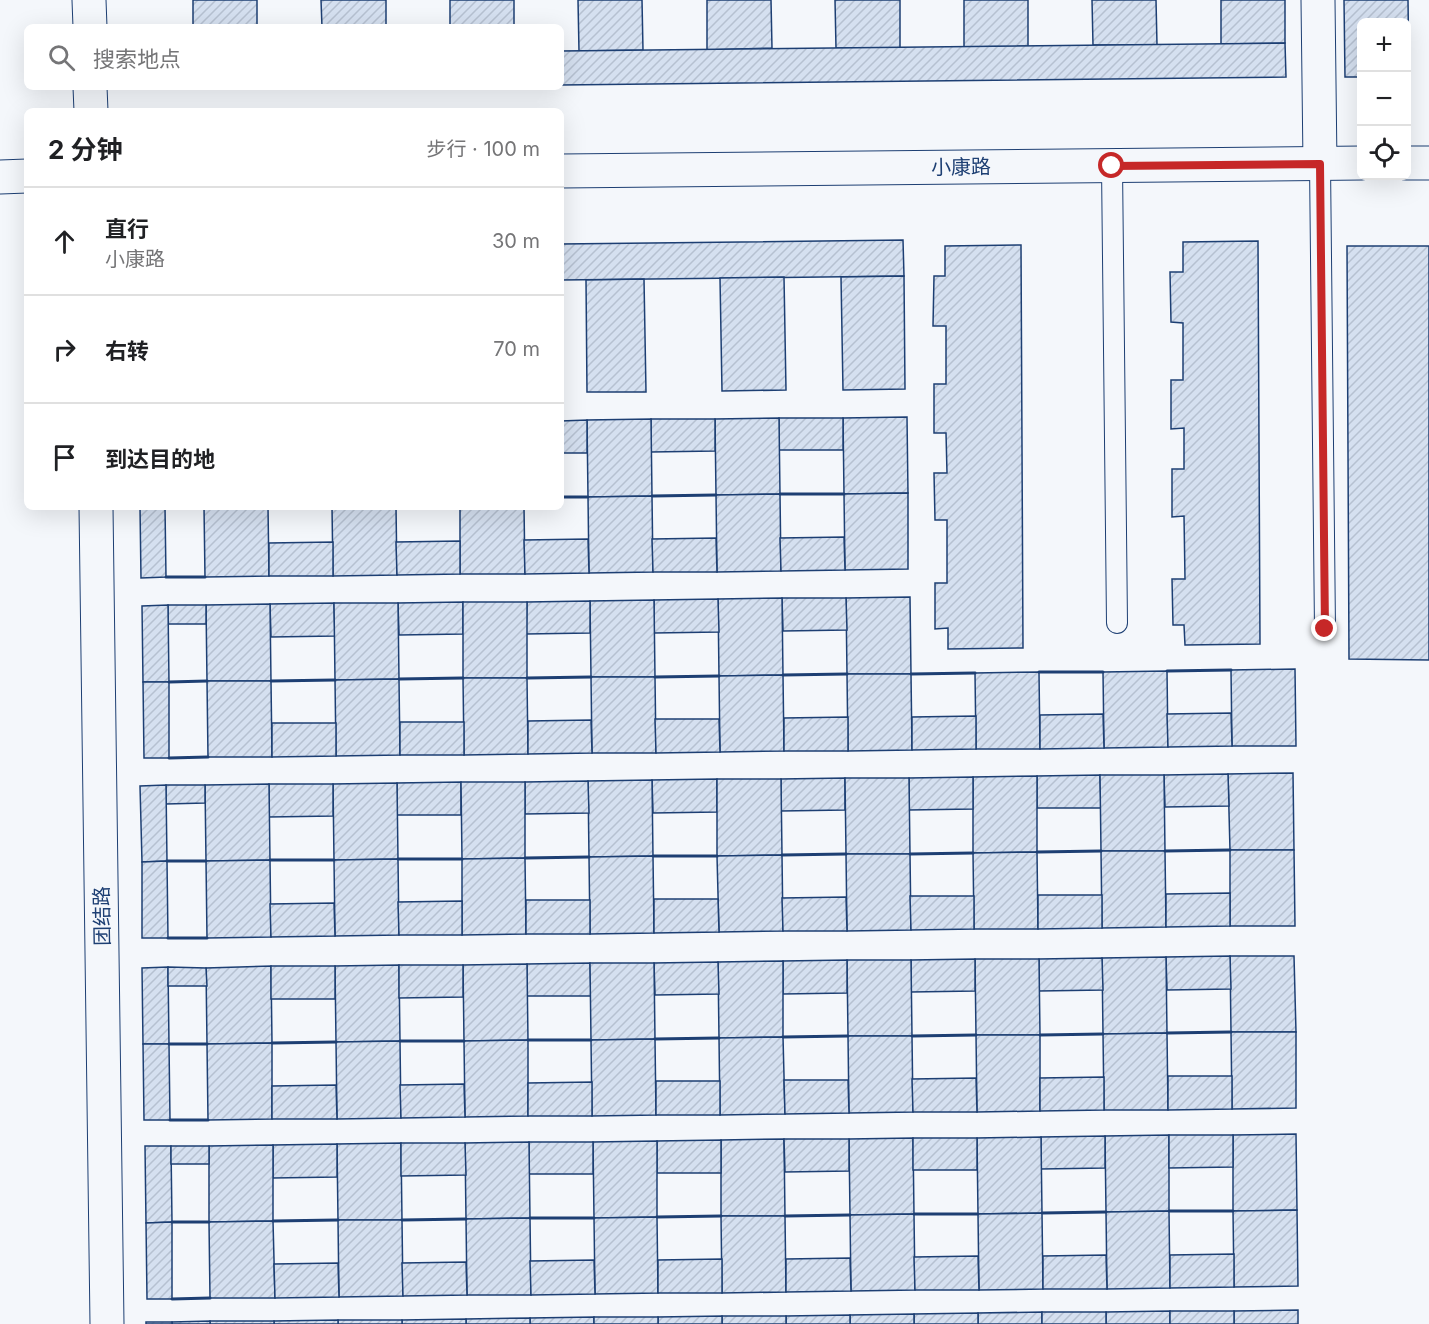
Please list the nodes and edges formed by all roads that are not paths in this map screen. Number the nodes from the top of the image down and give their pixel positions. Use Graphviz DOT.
graph roads {
  1 [pos="89,0"];
  2 [pos="1318,0"];
  3 [pos="90,24"];
  4 [pos="90,90"];
  5 [pos="91,108"];
  6 [pos="1411,163"];
  7 [pos="1429,163"];
  8 [pos="1320,164"];
  9 [pos="1357,164"];
  10 [pos="1112,166"];
  11 [pos="564,171"];
  12 [pos="24,176"];
  13 [pos="0,177"];
  14 [pos="96,510"];
  15 [pos="1117,623"];
  16 [pos="1325,629"];
  17 [pos="107,1324"];
  1 -- 3 [label="street"];
  2 -- 8 [label="street"];
  4 -- 5 [label="street"];
  6 -- 7 [label="street"];
  8 -- 9 [label="street, 小康路"];
  8 -- 10 [label="street, 小康路"];
  8 -- 16 [label="lane"];
  10 -- 11 [label="street, 小康路"];
  10 -- 15 [label="lane"];
  12 -- 13 [label="street"];
  14 -- 17 [label="street, 团结路"];
}
